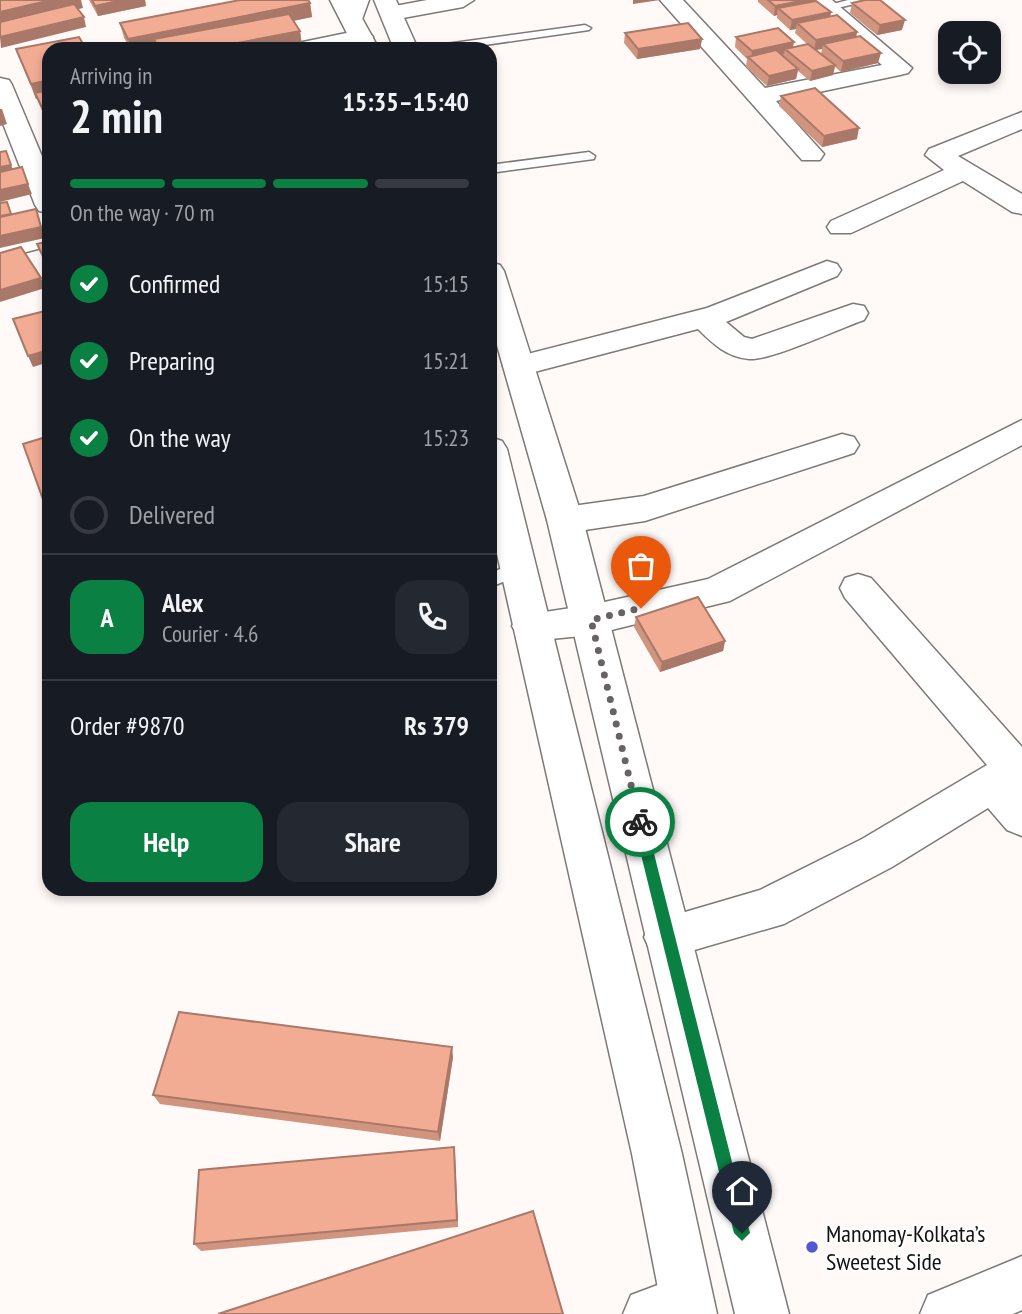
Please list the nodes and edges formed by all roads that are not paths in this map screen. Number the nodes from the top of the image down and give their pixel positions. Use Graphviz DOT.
graph roads {
  1 [pos="463,0"];
  2 [pos="671,0"];
  3 [pos="867,0"];
  4 [pos="824,4"];
  5 [pos="388,7"];
  6 [pos="356,21"];
  7 [pos="585,28"];
  8 [pos="314,42"];
  9 [pos="403,42"];
  10 [pos="482,42"];
  11 [pos="5,96"];
  12 [pos="758,97"];
  13 [pos="36,102"];
  14 [pos="1022,120"];
  15 [pos="811,154"];
  16 [pos="589,156"];
  17 [pos="497,168"];
  18 [pos="964,171"];
  19 [pos="42,188"];
  20 [pos="1022,206"];
  21 [pos="841,227"];
  22 [pos="42,240"];
  23 [pos="0,250"];
  24 [pos="827,270"];
  25 [pos="497,294"];
  26 [pos="853,313"];
  27 [pos="704,318"];
  28 [pos="519,366"];
  29 [pos="1022,431"];
  30 [pos="842,445"];
  31 [pos="497,512"];
  32 [pos="565,520"];
  33 [pos="504,575"];
  34 [pos="858,588"];
  35 [pos="591,620"];
  36 [pos="531,626"];
  37 [pos="1010,773"];
  38 [pos="1022,817"];
  39 [pos="667,937"];
  40 [pos="1022,1283"];
  41 [pos="676,1310"];
  42 [pos="762,1314"];
  43 [pos="947,1314"];
  1 -- 5 [label="street"];
  2 -- 12 [label="street"];
  3 -- 4 [label="lane"];
  4 -- 12 [label="street"];
  5 -- 9 [label="street"];
  6 -- 8 [label="street"];
  7 -- 10 [label="lane"];
  11 -- 13 [label="street"];
  11 -- 19 [label="street"];
  12 -- 15 [label="street"];
  14 -- 18 [label="street"];
  16 -- 17 [label="lane"];
  18 -- 20 [label="street"];
  18 -- 21 [label="street"];
  22 -- 23 [label="street"];
  24 -- 27 [label="street"];
  25 -- 28 [label="street"];
  26 -- 27 [label="street"];
  27 -- 28 [label="street"];
  28 -- 32 [label="street"];
  29 -- 35 [label="street"];
  30 -- 32 [label="street"];
  31 -- 33 [label="street"];
  32 -- 35 [label="street"];
  33 -- 36 [label="street"];
  34 -- 37 [label="street"];
  35 -- 36 [label="street"];
  35 -- 39 [label="street"];
  36 -- 41 [label="street"];
  37 -- 38 [label="street"];
  37 -- 39 [label="street"];
  39 -- 42 [label="street"];
  40 -- 43 [label="street"];
}
